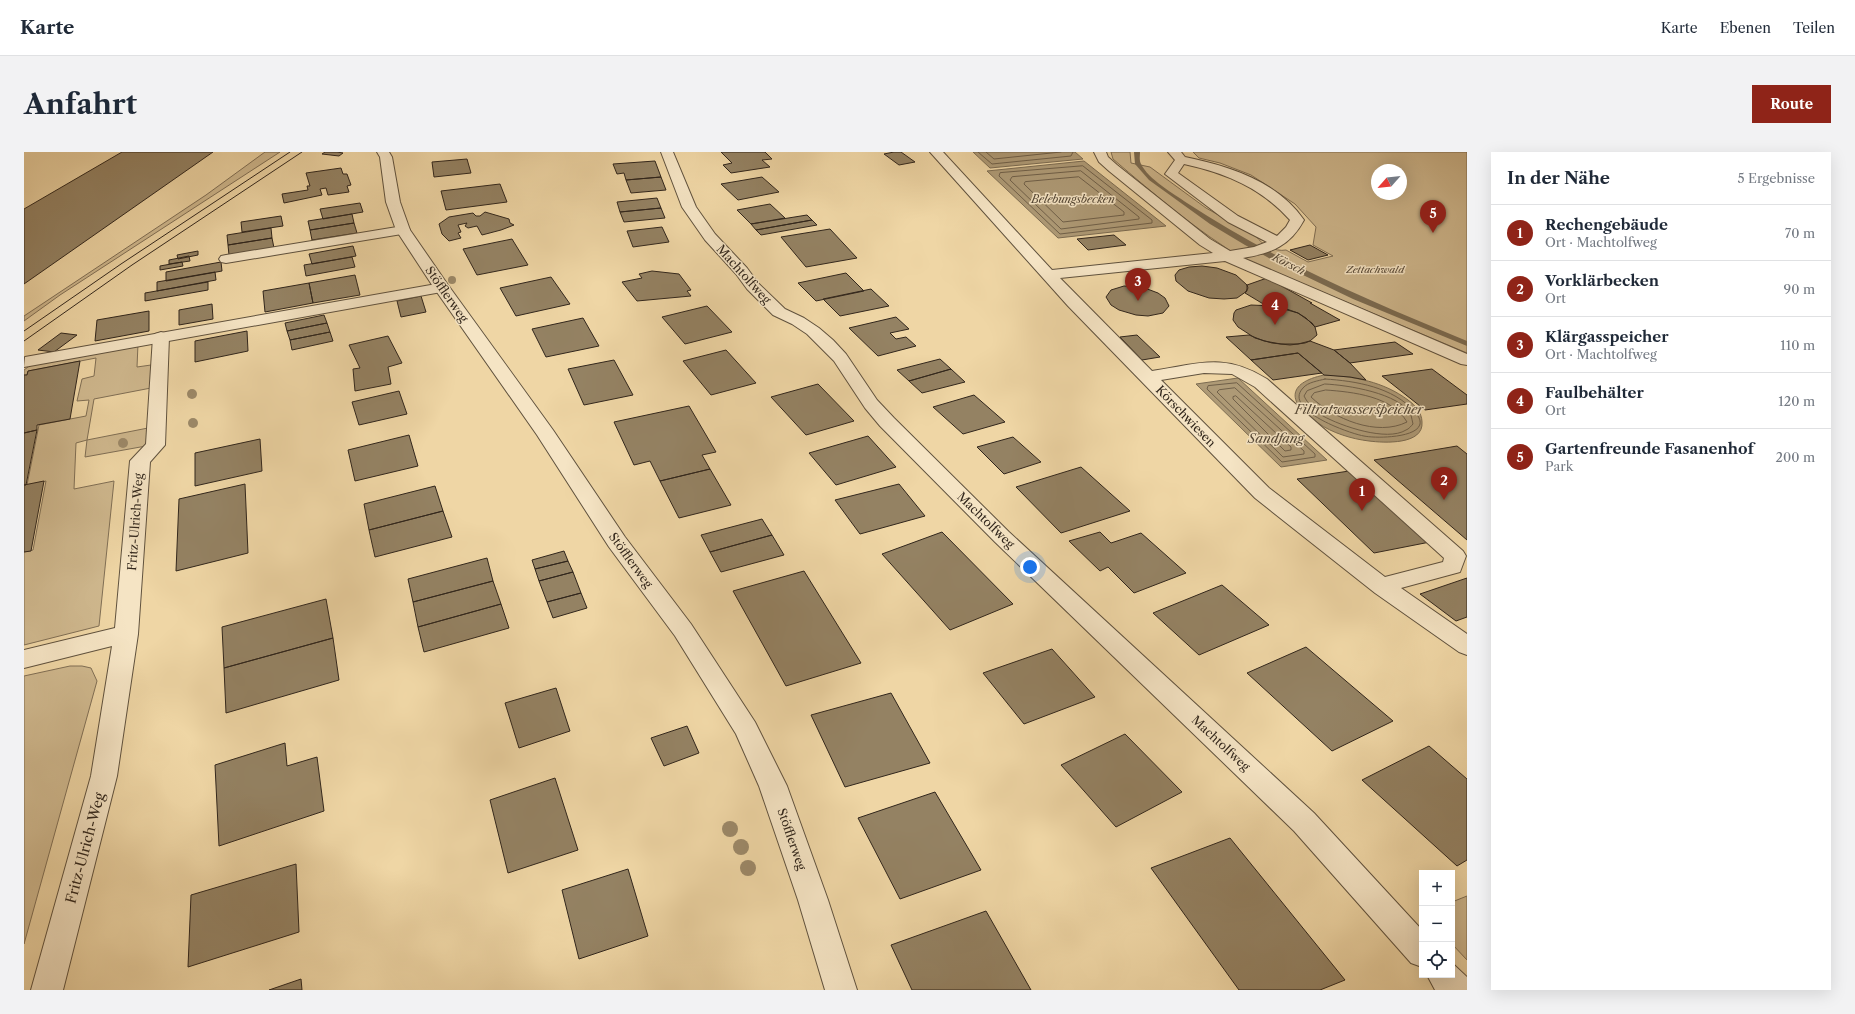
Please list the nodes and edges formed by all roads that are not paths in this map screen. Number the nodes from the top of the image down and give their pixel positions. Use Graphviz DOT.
graph roads {
  1 [pos="383,152"];
  2 [pos="667,152"];
  3 [pos="936,152"];
  4 [pos="1100,152"];
  5 [pos="1178,156"];
  6 [pos="403,230"];
  7 [pos="1274,244"];
  8 [pos="1227,256"];
  9 [pos="226,259"];
  10 [pos="1048,275"];
  11 [pos="442,288"];
  12 [pos="161,338"];
  13 [pos="1467,360"];
  14 [pos="25,362"];
  15 [pos="1148,377"];
  16 [pos="1383,588"];
  17 [pos="126,634"];
  18 [pos="1467,646"];
  19 [pos="24,659"];
  20 [pos="1419,949"];
  21 [pos="1446,978"];
  22 [pos="47,990"];
  23 [pos="841,990"];
  24 [pos="1457,990"];
  1 -- 6 [label="street, Stöfflerweg"];
  2 -- 20 [label="street, Machtolfweg"];
  3 -- 10 [label="street, Körschwiesen"];
  4 -- 8 [label="street"];
  5 -- 7 [label="street"];
  5 -- 7 [label="street"];
  6 -- 9 [label="street"];
  6 -- 11 [label="street, Stöfflerweg"];
  7 -- 8 [label="street"];
  8 -- 10 [label="street"];
  8 -- 13 [label="street"];
  10 -- 15 [label="street, Körschwiesen"];
  11 -- 12 [label="street"];
  11 -- 23 [label="street, Stöfflerweg"];
  12 -- 14 [label="street"];
  12 -- 17 [label="street, Fritz-Ulrich-Weg"];
  15 -- 16 [label="street, Körschwiesen"];
  15 -- 16 [label="street"];
  16 -- 18 [label="street, Körschwiesen"];
  17 -- 19 [label="street"];
  17 -- 22 [label="street, Fritz-Ulrich-Weg"];
  21 -- 24 [label="street"];
}
